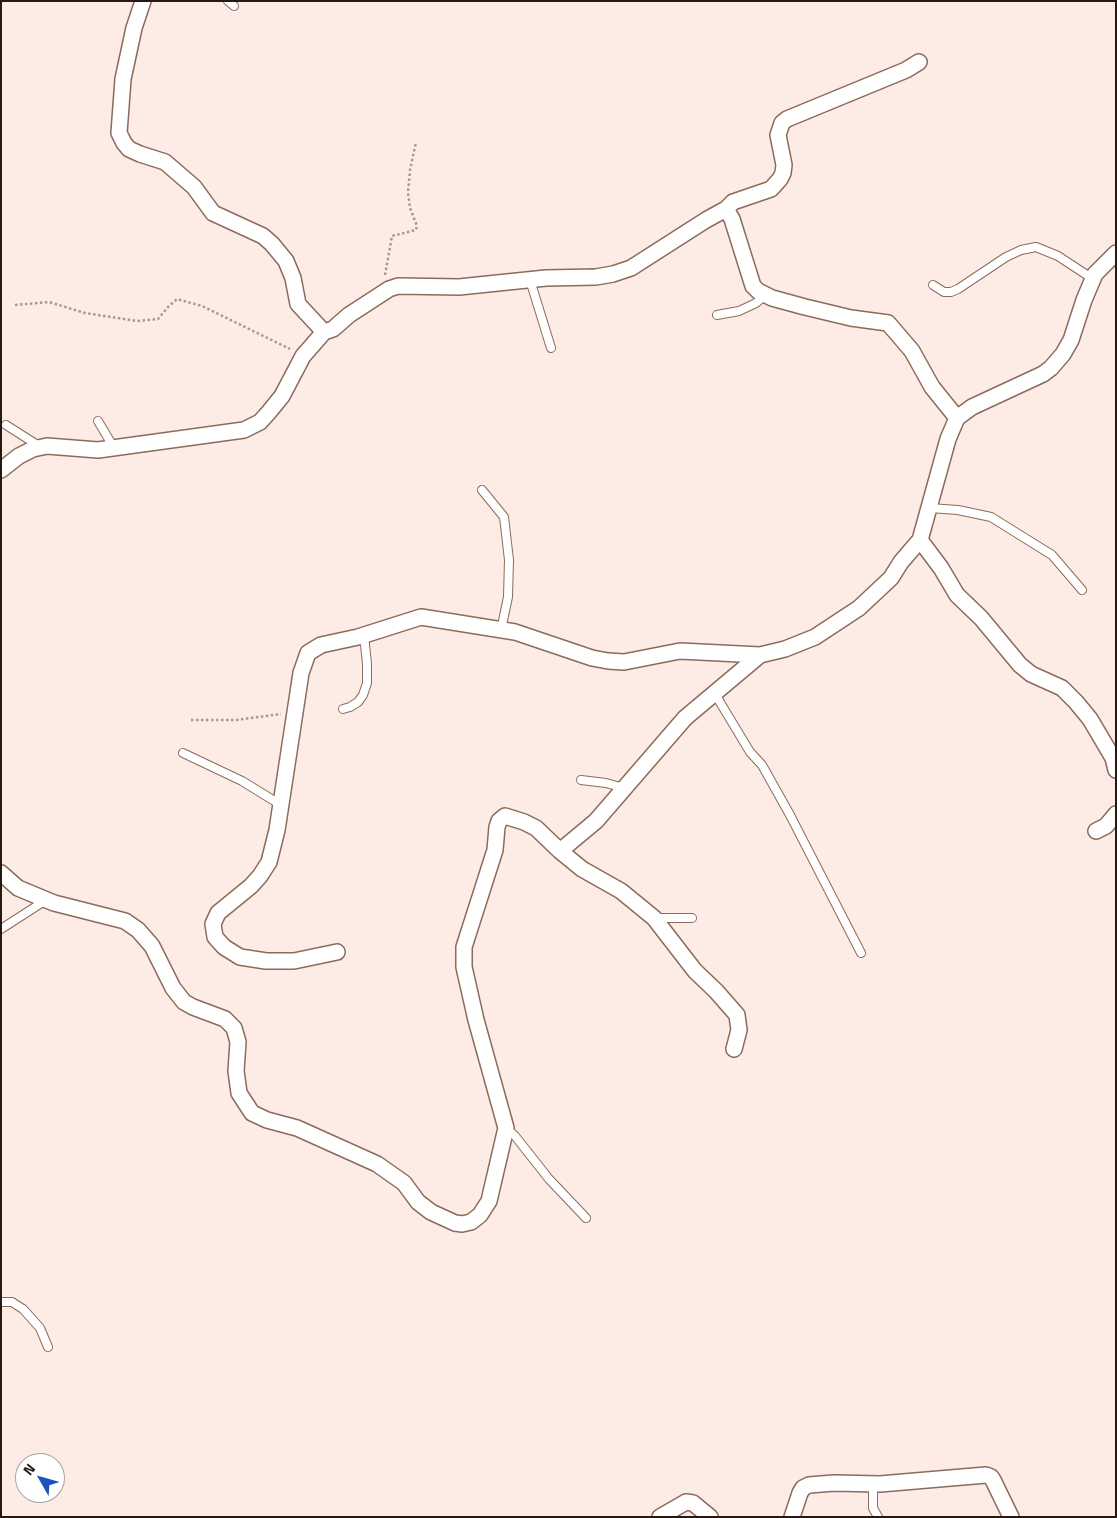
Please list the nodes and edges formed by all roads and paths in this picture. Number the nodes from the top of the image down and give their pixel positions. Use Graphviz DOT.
graph roads {
  1 [pos="143,1"];
  2 [pos="919,62"];
  3 [pos="416,142"];
  4 [pos="726,209"];
  5 [pos="1116,254"];
  6 [pos="1093,279"];
  7 [pos="530,280"];
  8 [pos="933,285"];
  9 [pos="381,294"];
  10 [pos="765,295"];
  11 [pos="15,305"];
  12 [pos="717,315"];
  13 [pos="324,332"];
  14 [pos="551,348"];
  15 [pos="303,356"];
  16 [pos="957,418"];
  17 [pos="98,421"];
  18 [pos="6,425"];
  19 [pos="40,447"];
  20 [pos="114,448"];
  21 [pos="1,470"];
  22 [pos="482,490"];
  23 [pos="929,508"];
  24 [pos="920,540"];
  25 [pos="1082,590"];
  26 [pos="501,630"];
  27 [pos="364,635"];
  28 [pos="760,655"];
  29 [pos="715,694"];
  30 [pos="343,708"];
  31 [pos="295,712"];
  32 [pos="191,720"];
  33 [pos="183,753"];
  34 [pos="1116,770"];
  35 [pos="581,780"];
  36 [pos="624,788"];
  37 [pos="281,804"];
  38 [pos="1116,814"];
  39 [pos="1096,831"];
  40 [pos="560,851"];
  41 [pos="1,873"];
  42 [pos="46,900"];
  43 [pos="654,918"];
  44 [pos="692,918"];
  45 [pos="1,930"];
  46 [pos="337,952"];
  47 [pos="861,953"];
  48 [pos="734,1049"];
  49 [pos="506,1128"];
  50 [pos="586,1218"];
  51 [pos="1,1302"];
  52 [pos="48,1347"];
  53 [pos="872,1484"];
  54 [pos="660,1517"];
  55 [pos="710,1517"];
  56 [pos="792,1517"];
  57 [pos="878,1517"];
  58 [pos="1011,1517"];
  1 -- 13 [label="street"];
  2 -- 4 [label="street"];
  3 -- 9 [label="path"];
  4 -- 7 [label="street"];
  4 -- 10 [label="street"];
  5 -- 6 [label="street"];
  6 -- 8 [label="lane"];
  6 -- 16 [label="street"];
  7 -- 9 [label="street"];
  7 -- 14 [label="lane"];
  9 -- 13 [label="street"];
  10 -- 12 [label="lane"];
  10 -- 16 [label="street"];
  11 -- 15 [label="path"];
  13 -- 15 [label="street"];
  15 -- 20 [label="street"];
  16 -- 23 [label="street"];
  17 -- 20 [label="lane"];
  18 -- 19 [label="lane"];
  19 -- 20 [label="street"];
  19 -- 21 [label="street"];
  22 -- 26 [label="lane"];
  23 -- 24 [label="street"];
  23 -- 25 [label="lane"];
  24 -- 28 [label="street"];
  24 -- 34 [label="street"];
  26 -- 27 [label="street"];
  26 -- 28 [label="street"];
  27 -- 30 [label="lane"];
  27 -- 31 [label="street"];
  28 -- 29 [label="street"];
  29 -- 36 [label="street"];
  29 -- 47 [label="lane"];
  31 -- 32 [label="path"];
  31 -- 37 [label="street"];
  33 -- 37 [label="lane"];
  35 -- 36 [label="lane"];
  36 -- 40 [label="street"];
  37 -- 46 [label="street"];
  38 -- 39 [label="street"];
  40 -- 43 [label="street"];
  40 -- 49 [label="street"];
  41 -- 42 [label="street"];
  42 -- 45 [label="lane"];
  42 -- 49 [label="street"];
  43 -- 44 [label="lane"];
  43 -- 48 [label="street"];
  49 -- 50 [label="lane"];
  51 -- 52 [label="lane"];
  53 -- 56 [label="street"];
  53 -- 57 [label="lane"];
  53 -- 58 [label="street"];
  54 -- 55 [label="street"];
}
